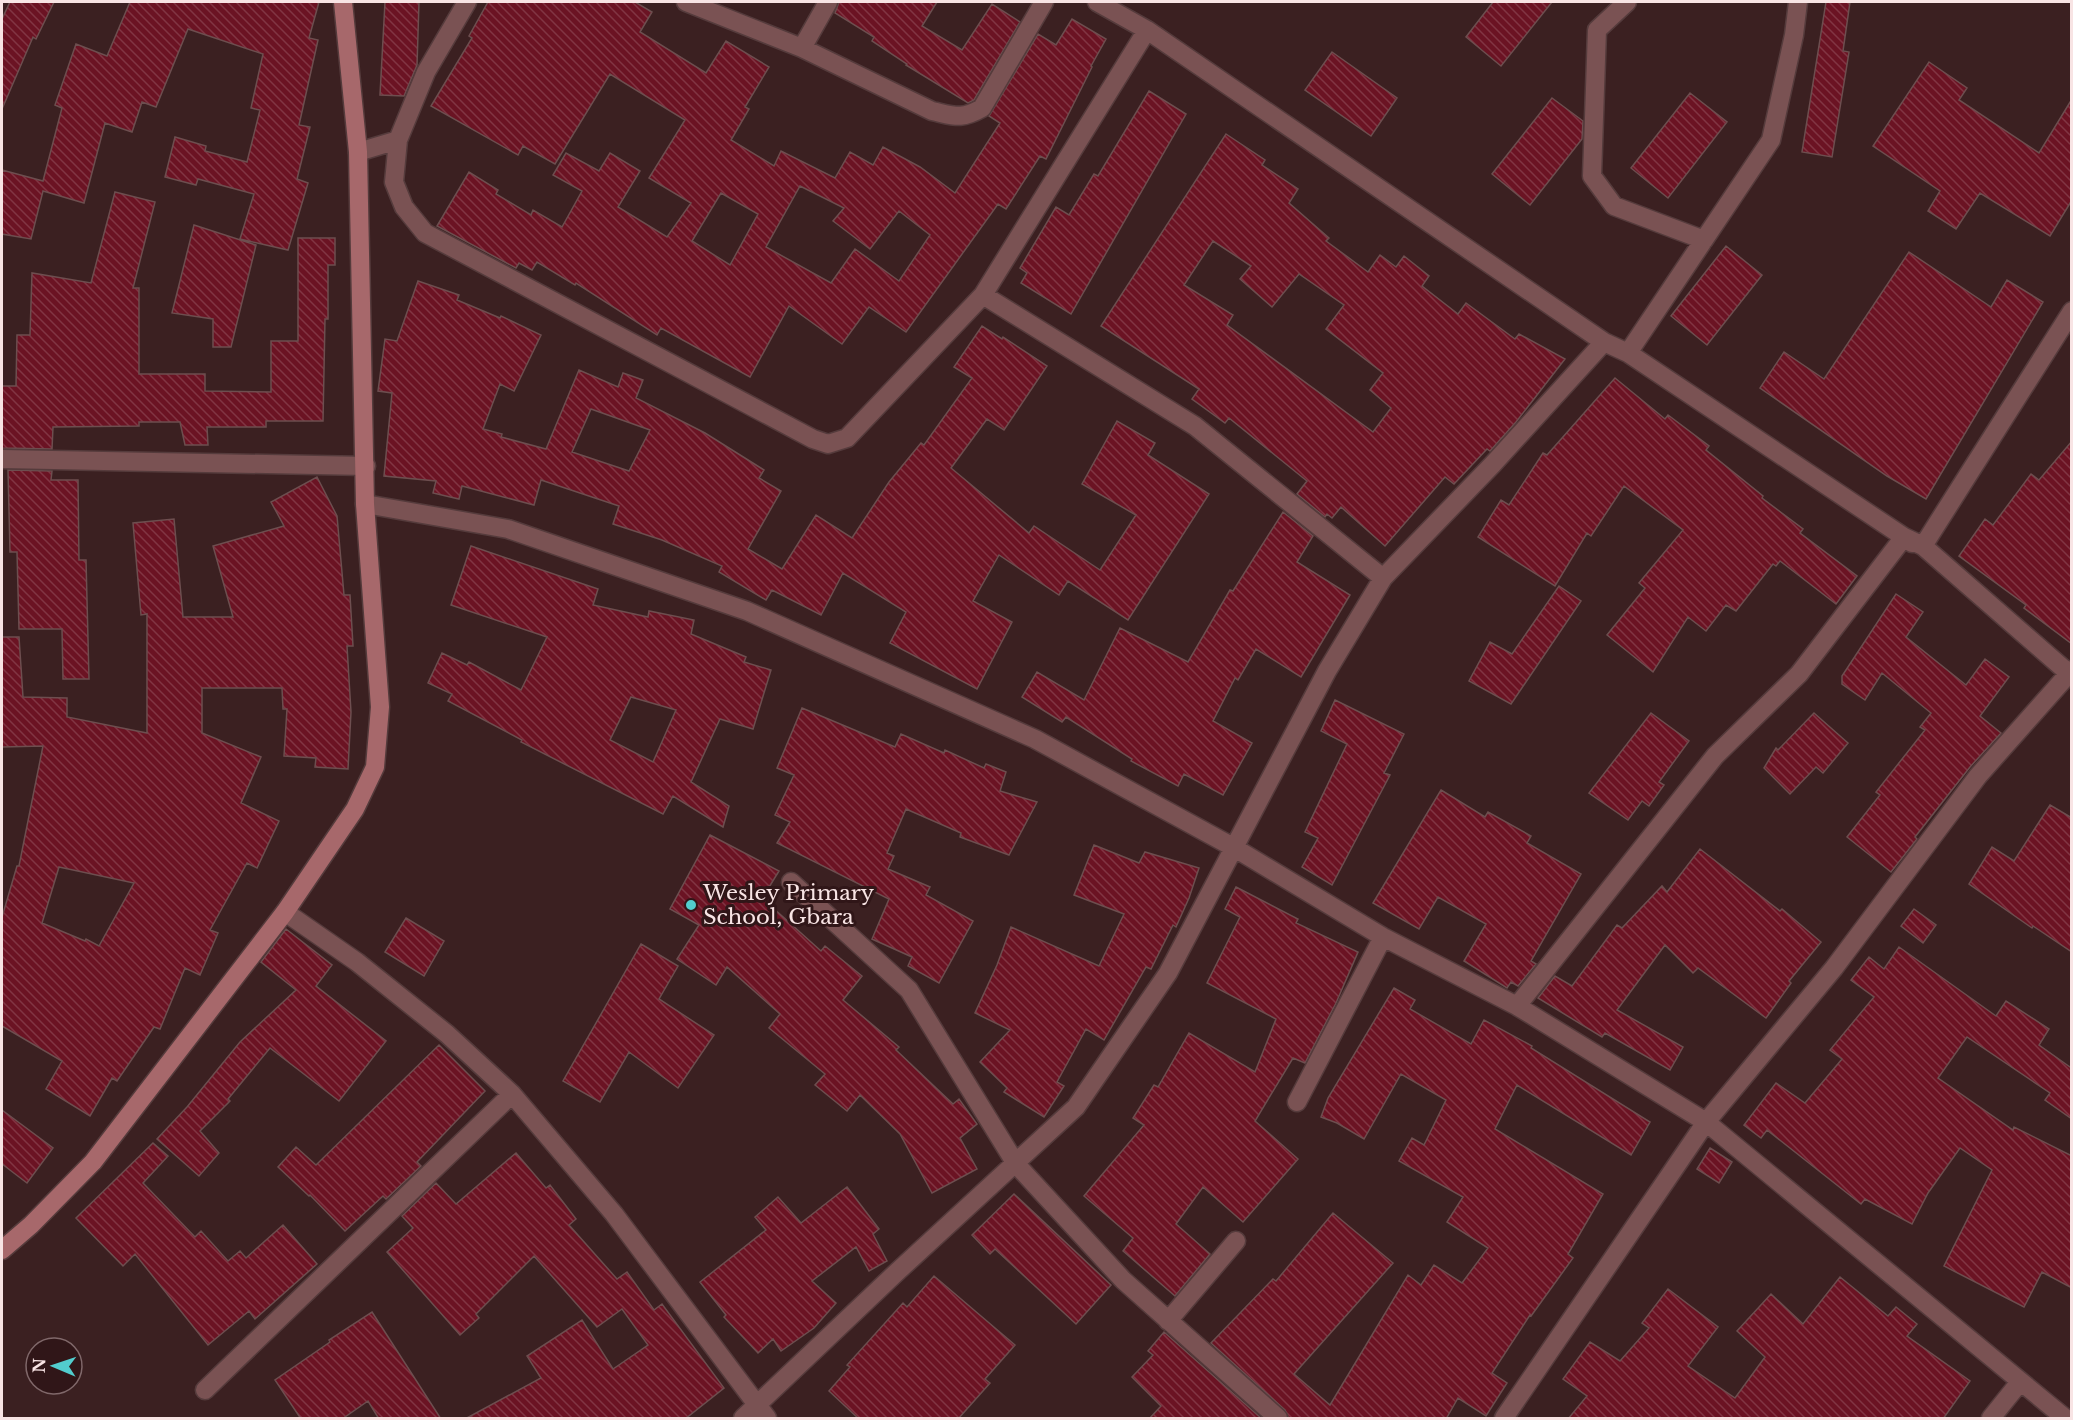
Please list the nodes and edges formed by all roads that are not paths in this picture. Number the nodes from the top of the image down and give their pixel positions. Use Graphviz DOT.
graph roads {
  1 [pos="343,2"];
  2 [pos="467,2"];
  3 [pos="686,2"];
  4 [pos="828,2"];
  5 [pos="1044,2"];
  6 [pos="1096,2"];
  7 [pos="1627,2"];
  8 [pos="1798,2"];
  9 [pos="1147,30"];
  10 [pos="802,48"];
  11 [pos="398,140"];
  12 [pos="358,152"];
  13 [pos="1704,240"];
  14 [pos="983,295"];
  15 [pos="2072,311"];
  16 [pos="1604,342"];
  17 [pos="1628,353"];
  18 [pos="2,459"];
  19 [pos="366,466"];
  20 [pos="366,504"];
  21 [pos="1904,537"];
  22 [pos="1923,546"];
  23 [pos="1383,578"];
  24 [pos="2070,673"];
  25 [pos="1233,847"];
  26 [pos="791,882"];
  27 [pos="285,912"];
  28 [pos="1383,937"];
  29 [pos="1517,1006"];
  30 [pos="512,1094"];
  31 [pos="1297,1102"];
  32 [pos="1706,1122"];
  33 [pos="1016,1164"];
  34 [pos="1236,1241"];
  35 [pos="2,1250"];
  36 [pos="1168,1321"];
  37 [pos="2020,1382"];
  38 [pos="205,1390"];
  39 [pos="756,1414"];
  40 [pos="1278,1419"];
  41 [pos="1504,1419"];
  42 [pos="1991,1419"];
  43 [pos="2065,1419"];
  1 -- 12 [label="street"];
  2 -- 11 [label="street"];
  3 -- 10 [label="street"];
  4 -- 10 [label="street"];
  5 -- 10 [label="street"];
  6 -- 9 [label="street"];
  7 -- 13 [label="street"];
  8 -- 13 [label="street"];
  9 -- 14 [label="street"];
  9 -- 16 [label="street"];
  11 -- 12 [label="street"];
  11 -- 14 [label="street"];
  12 -- 19 [label="street"];
  13 -- 17 [label="street"];
  14 -- 23 [label="street"];
  15 -- 22 [label="street"];
  16 -- 17 [label="street"];
  16 -- 23 [label="street"];
  17 -- 21 [label="street"];
  18 -- 19 [label="street"];
  19 -- 20 [label="street"];
  20 -- 25 [label="street"];
  20 -- 27 [label="street"];
  21 -- 22 [label="street"];
  21 -- 24 [label="street"];
  21 -- 29 [label="street"];
  22 -- 24 [label="street"];
  23 -- 25 [label="street"];
  24 -- 32 [label="street"];
  25 -- 28 [label="street"];
  25 -- 33 [label="street"];
  26 -- 33 [label="street"];
  27 -- 30 [label="street"];
  27 -- 35 [label="street"];
  28 -- 29 [label="street"];
  28 -- 31 [label="street"];
  29 -- 32 [label="street"];
  30 -- 38 [label="street"];
  30 -- 39 [label="street"];
  32 -- 37 [label="street"];
  32 -- 41 [label="street"];
  33 -- 36 [label="street"];
  33 -- 39 [label="street"];
  34 -- 36 [label="street"];
  36 -- 40 [label="street"];
  37 -- 42 [label="street"];
  37 -- 43 [label="street"];
}
